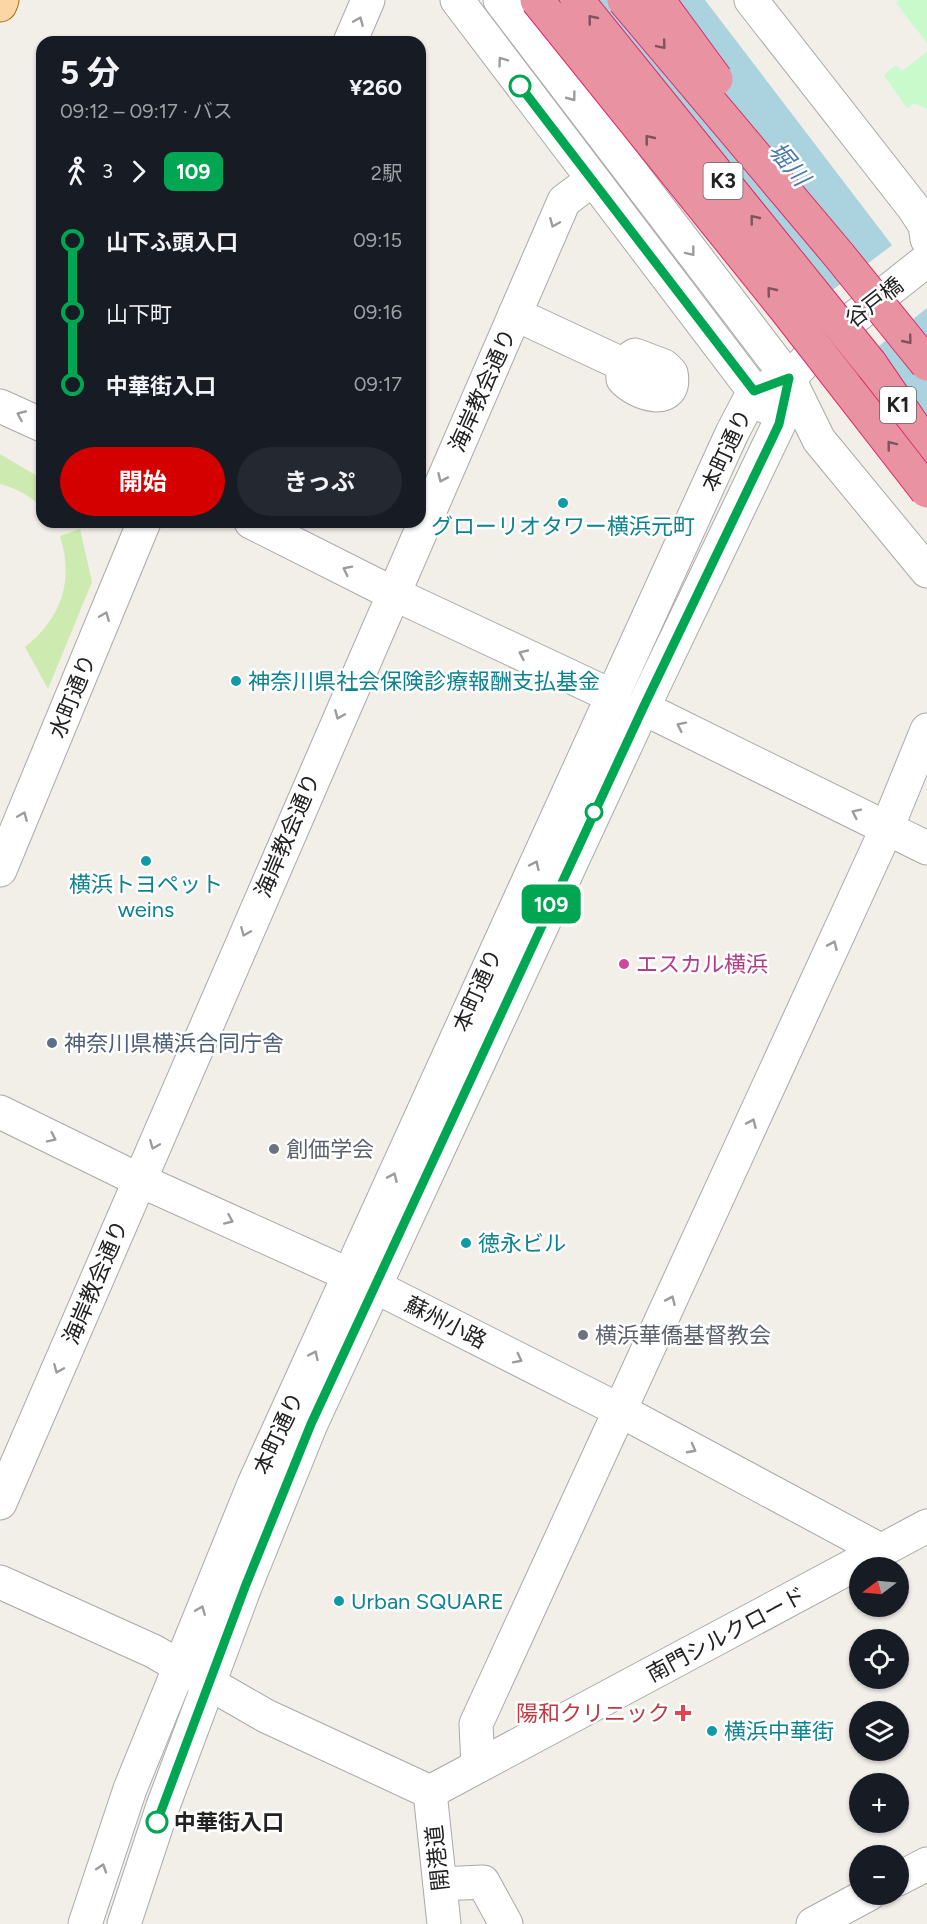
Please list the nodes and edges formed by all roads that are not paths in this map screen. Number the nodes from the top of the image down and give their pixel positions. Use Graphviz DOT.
graph roads {
  1 [pos="2,0"];
  2 [pos="368,0"];
  3 [pos="457,0"];
  4 [pos="500,0"];
  5 [pos="537,0"];
  6 [pos="577,0"];
  7 [pos="624,0"];
  8 [pos="658,0"];
  9 [pos="751,0"];
  10 [pos="0,5"];
  11 [pos="353,36"];
  12 [pos="592,180"];
  13 [pos="927,239"];
  14 [pos="838,254"];
  15 [pos="927,260"];
  16 [pos="515,314"];
  17 [pos="870,363"];
  18 [pos="622,364"];
  19 [pos="927,364"];
  20 [pos="789,378"];
  21 [pos="754,391"];
  22 [pos="0,406"];
  23 [pos="36,422"];
  24 [pos="779,424"];
  25 [pos="927,429"];
  26 [pos="819,440"];
  27 [pos="927,446"];
  28 [pos="927,491"];
  29 [pos="426,516"];
  30 [pos="142,528"];
  31 [pos="263,528"];
  32 [pos="421,528"];
  33 [pos="927,571"];
  34 [pos="392,593"];
  35 [pos="628,702"];
  36 [pos="927,730"];
  37 [pos="887,828"];
  38 [pos="927,848"];
  39 [pos="0,870"];
  40 [pos="0,1112"];
  41 [pos="139,1180"];
  42 [pos="362,1280"];
  43 [pos="621,1411"];
  44 [pos="0,1503"];
  45 [pos="927,1526"];
  46 [pos="882,1551"];
  47 [pos="0,1582"];
  48 [pos="179,1664"];
  49 [pos="210,1683"];
  50 [pos="478,1766"];
  51 [pos="430,1792"];
  52 [pos="927,1864"];
  53 [pos="909,1873"];
  54 [pos="440,1884"];
  55 [pos="849,1905"];
  56 [pos="85,1924"];
  57 [pos="124,1924"];
  58 [pos="444,1924"];
  59 [pos="506,1924"];
  60 [pos="813,1924"];
  1 -- 10 [label="main road"];
  11 -- 2 [label="street, one-way"];
  12 -- 3 [label="street, one-way"];
  4 -- 20 [label="street, one-way"];
  28 -- 5 [label="highway, one-way, bridge"];
  17 -- 6 [label="highway, K3, one-way, bridge"];
  7 -- 14 [label="highway, K3, one-way, bridge"];
  8 -- 14 [label="highway, bridge"];
  9 -- 13 [label="street"];
  12 -- 16 [label="street, 海岸教会通り, one-way"];
  12 -- 21 [label="street"];
  14 -- 19 [label="highway, K3, one-way, bridge"];
  15 -- 20 [label="street, 谷戸橋, bridge"];
  16 -- 18 [label="street"];
  16 -- 29 [label="street, 海岸教会通り, one-way"];
  17 -- 25 [label="highway, K3"];
  17 -- 27 [label="highway, K1"];
  20 -- 21 [label="street, 本町通り"];
  20 -- 24 [label="street, 本町通り"];
  20 -- 26 [label="street"];
  21 -- 24 [label="street"];
  21 -- 35 [label="street, 本町通り"];
  23 -- 22 [label="street, one-way"];
  24 -- 26 [label="street"];
  24 -- 35 [label="street, 本町通り"];
  26 -- 33 [label="street"];
  39 -- 30 [label="street, 水町通り, one-way"];
  34 -- 31 [label="street, one-way"];
  32 -- 34 [label="street, 海岸教会通り, one-way"];
  35 -- 34 [label="street, one-way"];
  34 -- 41 [label="street, 海岸教会通り, one-way"];
  37 -- 35 [label="street, one-way"];
  35 -- 42 [label="street, 本町通り"];
  36 -- 37 [label="street"];
  37 -- 38 [label="street"];
  43 -- 37 [label="street, one-way"];
  40 -- 41 [label="street, 蘇州小路, one-way"];
  41 -- 42 [label="street, 蘇州小路, one-way"];
  41 -- 44 [label="street, 海岸教会通り, one-way"];
  42 -- 43 [label="street, 蘇州小路, one-way"];
  48 -- 42 [label="street, 本町通り, one-way"];
  42 -- 49 [label="street, 本町通り"];
  43 -- 46 [label="street, 蘇州小路, one-way"];
  43 -- 50 [label="street"];
  45 -- 46 [label="street, 南門シルクロード"];
  46 -- 50 [label="street, 南門シルクロード"];
  47 -- 48 [label="street"];
  48 -- 49 [label="street"];
  56 -- 48 [label="street, 本町通り, one-way"];
  49 -- 51 [label="street"];
  49 -- 57 [label="street, 本町通り"];
  50 -- 51 [label="street, 南門シルクロード"];
  51 -- 54 [label="street, 開港道"];
  52 -- 53 [label="street"];
  54 -- 58 [label="street, 開港道"];
  54 -- 59 [label="street"];
  55 -- 60 [label="street"];
}
